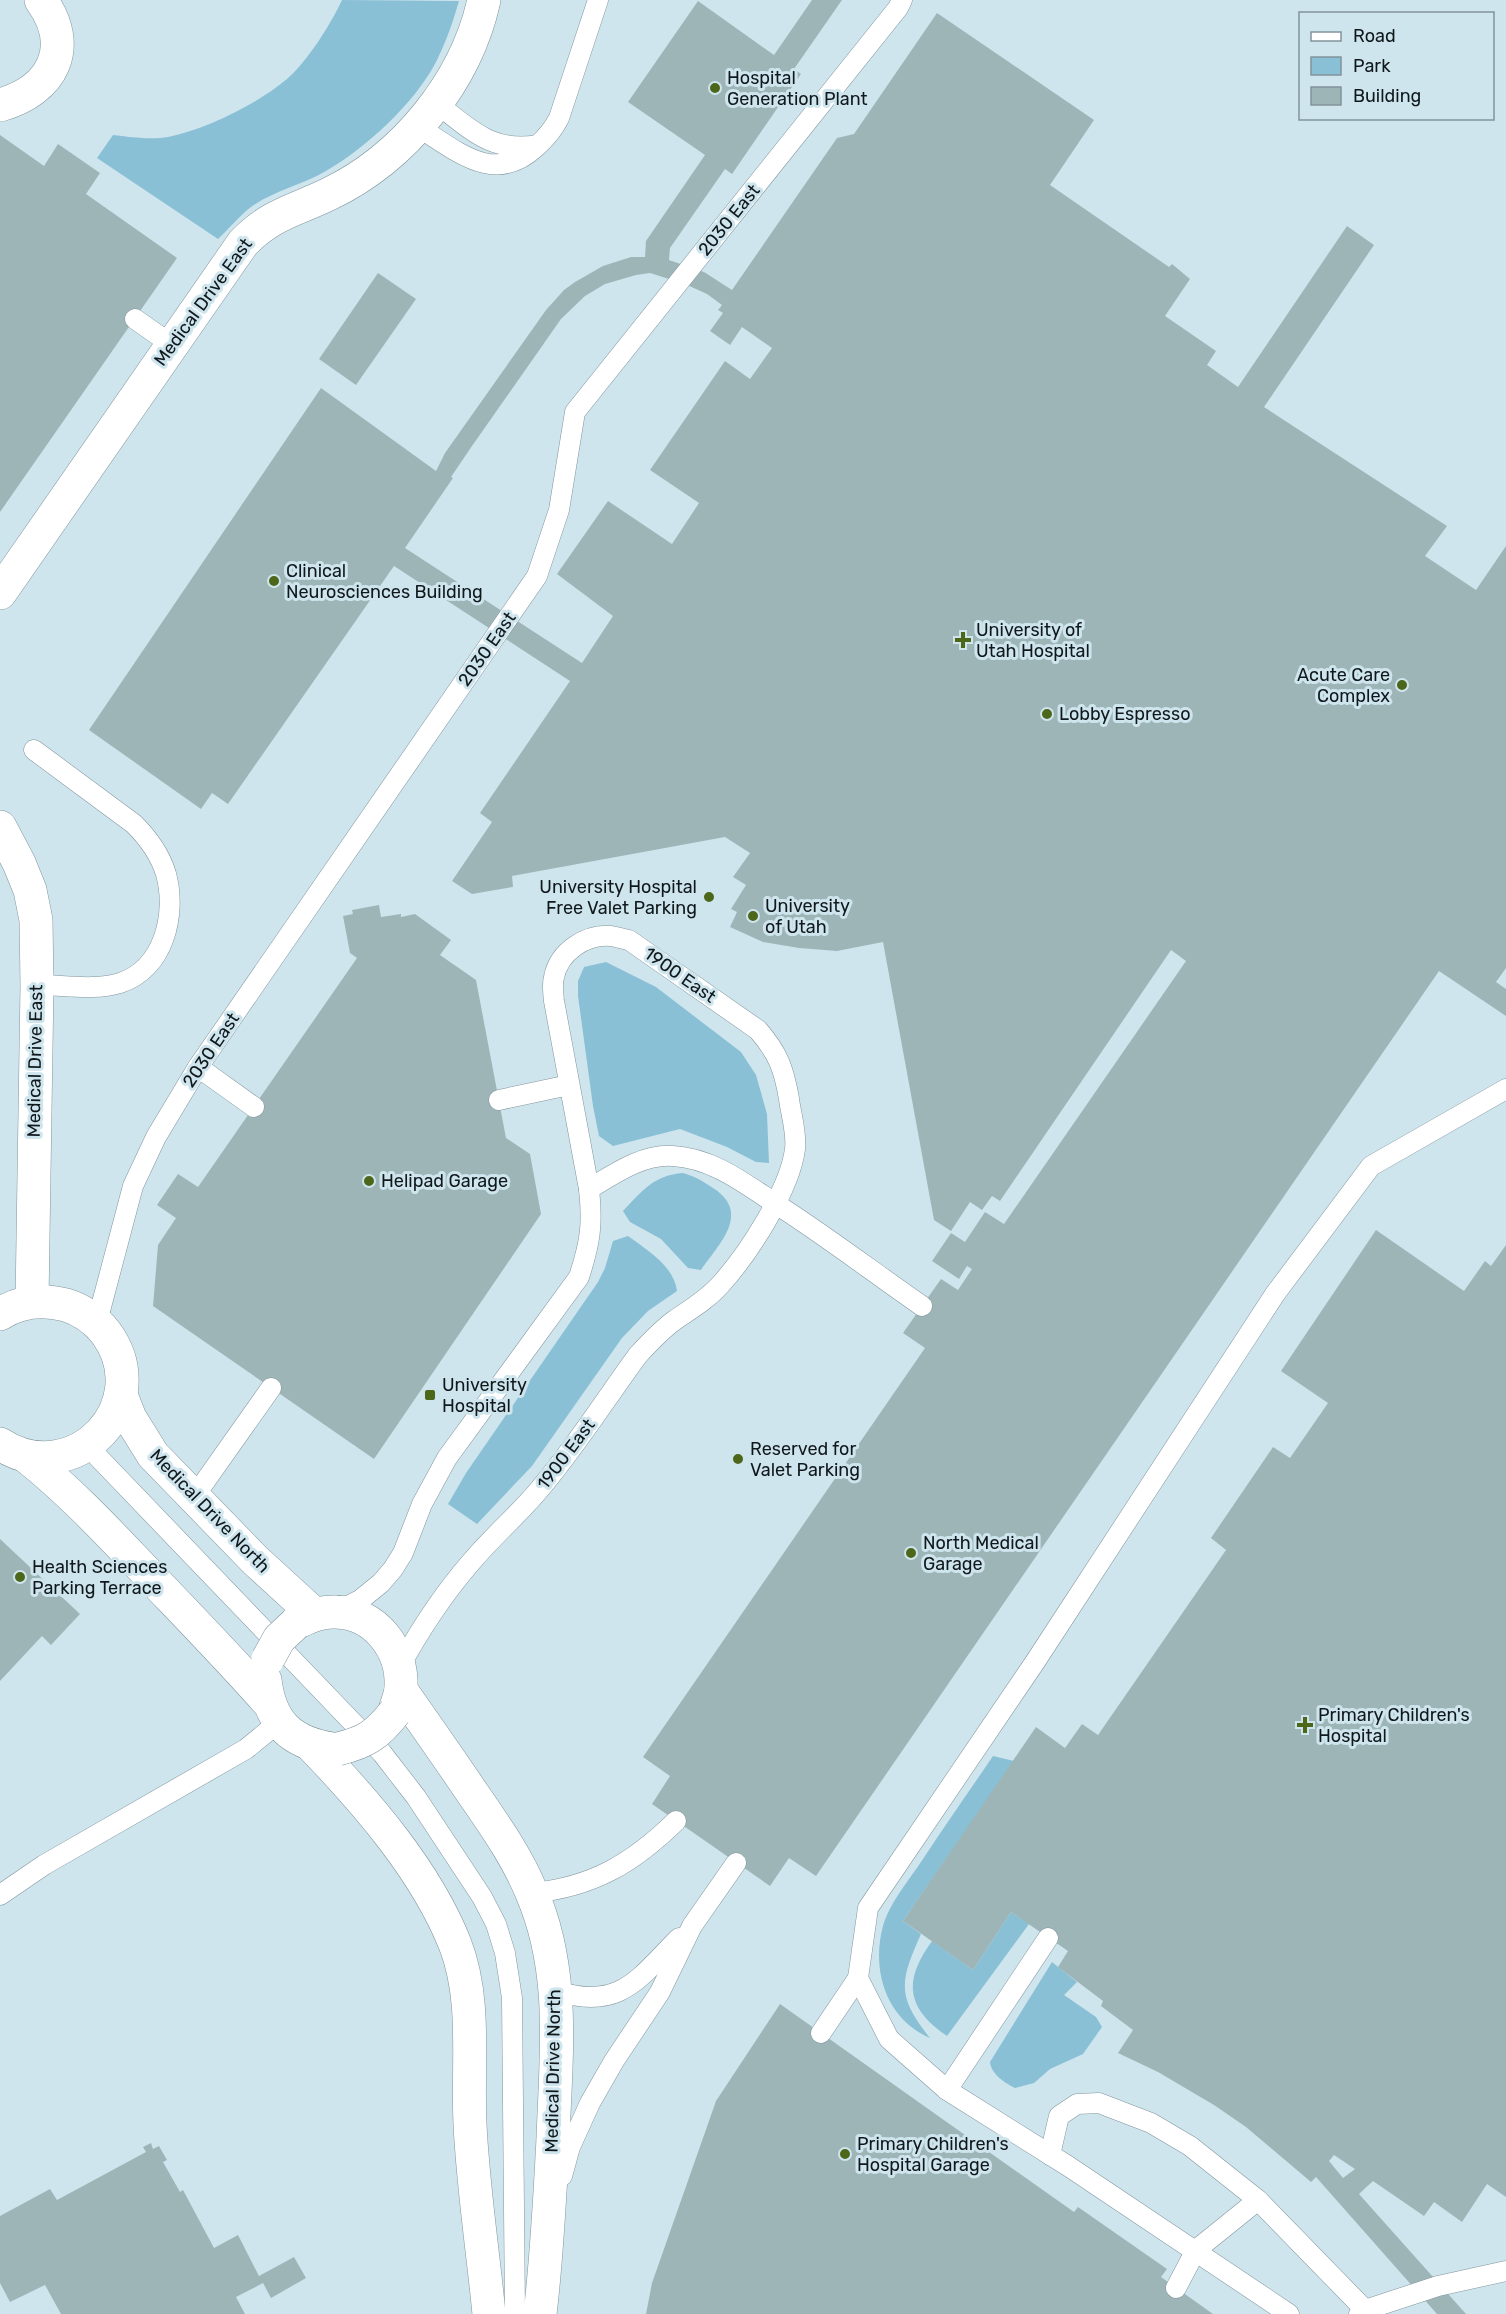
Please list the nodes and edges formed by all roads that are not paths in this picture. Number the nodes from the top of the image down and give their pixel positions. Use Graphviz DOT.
graph roads {
  1 [pos="41,0"];
  2 [pos="484,0"];
  3 [pos="598,0"];
  4 [pos="902,0"];
  5 [pos="0,105"];
  6 [pos="427,114"];
  7 [pos="538,145"];
  8 [pos="135,319"];
  9 [pos="172,345"];
  10 [pos="0,593"];
  11 [pos="34,750"];
  12 [pos="0,828"];
  13 [pos="37,985"];
  14 [pos="198,1067"];
  15 [pos="569,1085"];
  16 [pos="1506,1089"];
  17 [pos="499,1100"];
  18 [pos="254,1107"];
  19 [pos="589,1189"];
  20 [pos="776,1204"];
  21 [pos="32,1302"];
  22 [pos="922,1306"];
  23 [pos="0,1314"];
  24 [pos="98,1322"];
  25 [pos="271,1388"];
  26 [pos="121,1395"];
  27 [pos="13,1450"];
  28 [pos="98,1457"];
  29 [pos="194,1497"];
  30 [pos="315,1617"];
  31 [pos="399,1689"];
  32 [pos="274,1712"];
  33 [pos="325,1748"];
  34 [pos="676,1821"];
  35 [pos="736,1863"];
  36 [pos="532,1893"];
  37 [pos="0,1895"];
  38 [pos="692,1926"];
  39 [pos="1048,1938"];
  40 [pos="858,1978"];
  41 [pos="556,1991"];
  42 [pos="821,2033"];
  43 [pos="947,2090"];
  44 [pos="1050,2155"];
  45 [pos="1258,2200"];
  46 [pos="546,2246"];
  47 [pos="1196,2250"];
  48 [pos="1506,2271"];
  49 [pos="1176,2288"];
  50 [pos="1364,2313"];
  51 [pos="489,2314"];
  52 [pos="515,2314"];
  53 [pos="540,2314"];
  54 [pos="1289,2314"];
  1 -- 5 [label="street"];
  2 -- 6 [label="street, Medical Drive East"];
  3 -- 7 [label="lane"];
  4 -- 14 [label="lane, 2030 East"];
  6 -- 7 [label="lane"];
  6 -- 7 [label="lane"];
  6 -- 9 [label="street, Medical Drive East"];
  8 -- 9 [label="lane"];
  9 -- 10 [label="street, Medical Drive East"];
  11 -- 13 [label="lane"];
  12 -- 13 [label="street, Medical Drive East"];
  13 -- 21 [label="street, Medical Drive East"];
  14 -- 18 [label="lane"];
  14 -- 24 [label="lane, 2030 East"];
  15 -- 17 [label="lane"];
  15 -- 19 [label="lane, 1900 East"];
  15 -- 20 [label="lane, 1900 East"];
  16 -- 40 [label="lane"];
  19 -- 20 [label="lane"];
  19 -- 30 [label="lane, 1900 East"];
  20 -- 22 [label="lane"];
  20 -- 31 [label="lane, 1900 East"];
  21 -- 23 [label="street"];
  21 -- 24 [label="street"];
  24 -- 26 [label="street"];
  25 -- 29 [label="lane"];
  26 -- 27 [label="street"];
  26 -- 29 [label="street, Medical Drive North"];
  27 -- 32 [label="street"];
  28 -- 52 [label="lane"];
  29 -- 30 [label="street, Medical Drive North"];
  30 -- 31 [label="street"];
  30 -- 32 [label="street, bridge"];
  31 -- 33 [label="street, bridge"];
  31 -- 36 [label="street, Medical Drive North"];
  32 -- 33 [label="street"];
  32 -- 37 [label="lane"];
  33 -- 51 [label="street"];
  34 -- 36 [label="lane"];
  35 -- 38 [label="lane"];
  36 -- 41 [label="street, Medical Drive North"];
  38 -- 41 [label="lane"];
  38 -- 46 [label="lane"];
  39 -- 43 [label="lane"];
  40 -- 42 [label="lane"];
  40 -- 43 [label="lane"];
  41 -- 46 [label="street, Medical Drive North"];
  43 -- 44 [label="lane"];
  44 -- 45 [label="lane"];
  44 -- 47 [label="lane"];
  45 -- 47 [label="lane"];
  45 -- 50 [label="lane"];
  46 -- 53 [label="street, Medical Drive North"];
  47 -- 49 [label="lane"];
  47 -- 54 [label="lane"];
  48 -- 50 [label="lane"];
}
